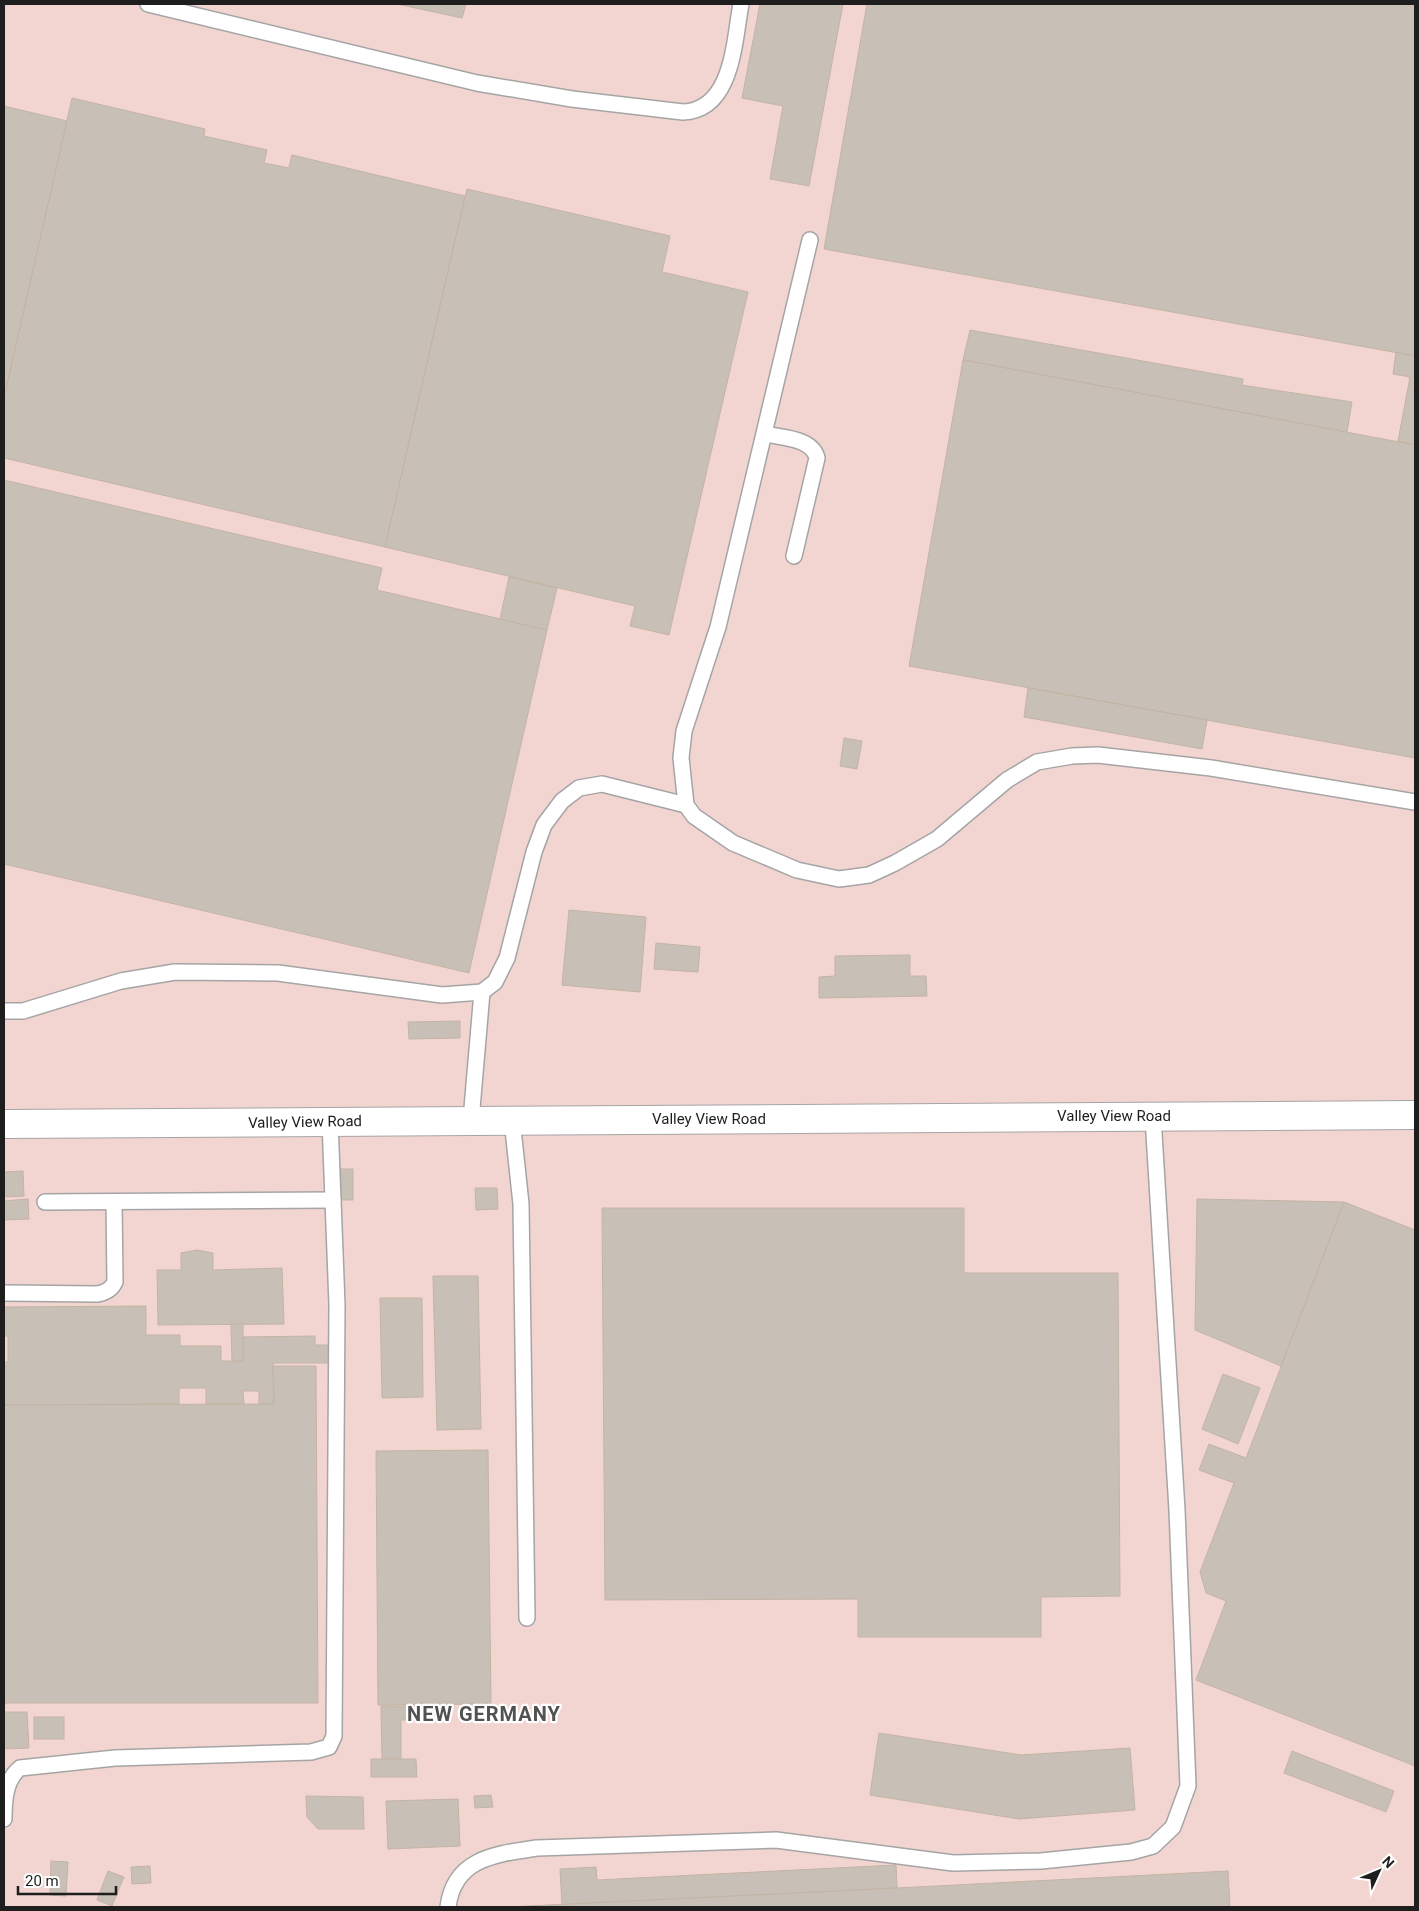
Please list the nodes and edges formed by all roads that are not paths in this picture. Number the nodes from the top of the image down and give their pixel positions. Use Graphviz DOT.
graph roads {
  1 [pos="148,4"];
  2 [pos="741,4"];
  3 [pos="810,240"];
  4 [pos="766,434"];
  5 [pos="794,556"];
  6 [pos="1415,802"];
  7 [pos="686,805"];
  8 [pos="482,992"];
  9 [pos="4,1011"];
  10 [pos="1415,1115"];
  11 [pos="1154,1116"];
  12 [pos="471,1120"];
  13 [pos="512,1120"];
  14 [pos="330,1121"];
  15 [pos="4,1124"];
  16 [pos="332,1200"];
  17 [pos="45,1202"];
  18 [pos="114,1202"];
  19 [pos="4,1293"];
  20 [pos="527,1618"];
  21 [pos="4,1819"];
  22 [pos="448,1907"];
  1 -- 2 [label="lane"];
  3 -- 4 [label="lane"];
  4 -- 5 [label="lane"];
  4 -- 7 [label="lane"];
  6 -- 7 [label="lane"];
  7 -- 8 [label="lane"];
  8 -- 9 [label="lane"];
  8 -- 12 [label="lane"];
  10 -- 11 [label="street, Valley View Road"];
  11 -- 13 [label="street, Valley View Road"];
  11 -- 22 [label="lane"];
  12 -- 13 [label="street, Valley View Road"];
  12 -- 14 [label="street, Valley View Road"];
  13 -- 20 [label="lane"];
  14 -- 15 [label="street, Valley View Road"];
  14 -- 16 [label="lane"];
  16 -- 18 [label="lane"];
  16 -- 21 [label="lane"];
  17 -- 18 [label="lane"];
  18 -- 19 [label="lane"];
}
